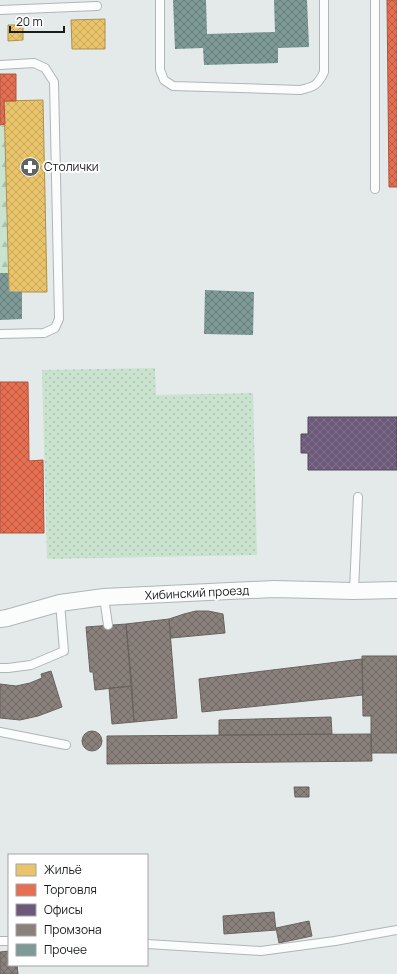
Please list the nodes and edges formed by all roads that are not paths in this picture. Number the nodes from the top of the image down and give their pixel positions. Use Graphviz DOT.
graph roads {
  1 [pos="160,0"];
  2 [pos="324,0"];
  3 [pos="374,0"];
  4 [pos="97,6"];
  5 [pos="0,10"];
  6 [pos="0,65"];
  7 [pos="375,189"];
  8 [pos="0,334"];
  9 [pos="358,497"];
  10 [pos="397,590"];
  11 [pos="354,591"];
  12 [pos="104,597"];
  13 [pos="60,603"];
  14 [pos="0,619"];
  15 [pos="108,625"];
  16 [pos="0,668"];
  17 [pos="0,732"];
  18 [pos="66,745"];
  19 [pos="397,930"];
  20 [pos="148,944"];
  1 -- 2 [label="lane"];
  3 -- 7 [label="lane"];
  4 -- 5 [label="lane"];
  6 -- 8 [label="lane"];
  9 -- 11 [label="lane"];
  10 -- 11 [label="street, Хибинский проезд"];
  11 -- 12 [label="street, Хибинский проезд"];
  12 -- 13 [label="street, Хибинский проезд"];
  12 -- 15 [label="lane"];
  13 -- 14 [label="street, Хибинский проезд"];
  13 -- 16 [label="lane"];
  17 -- 18 [label="lane"];
  19 -- 20 [label="lane"];
}
